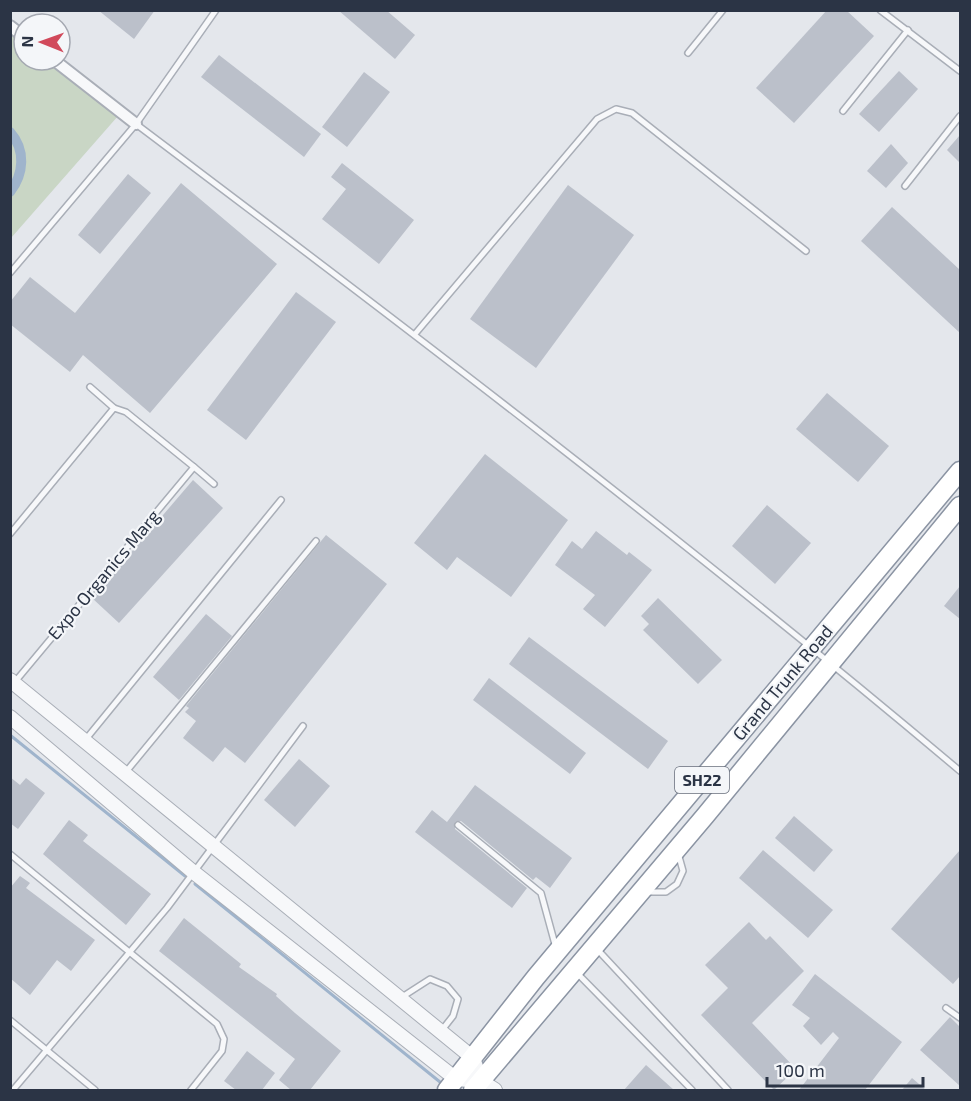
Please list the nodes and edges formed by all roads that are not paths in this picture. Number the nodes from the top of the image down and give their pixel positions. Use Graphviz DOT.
graph roads {
  1 [pos="216,10"];
  2 [pos="723,10"];
  3 [pos="880,10"];
  4 [pos="908,30"];
  5 [pos="688,53"];
  6 [pos="960,71"];
  7 [pos="69,72"];
  8 [pos="843,111"];
  9 [pos="960,116"];
  10 [pos="136,124"];
  11 [pos="905,186"];
  12 [pos="806,251"];
  13 [pos="10,273"];
  14 [pos="415,334"];
  15 [pos="90,387"];
  16 [pos="114,408"];
  17 [pos="194,467"];
  18 [pos="960,471"];
  19 [pos="214,484"];
  20 [pos="281,500"];
  21 [pos="960,506"];
  22 [pos="10,534"];
  23 [pos="316,541"];
  24 [pos="813,647"];
  25 [pos="831,662"];
  26 [pos="12,681"];
  27 [pos="10,717"];
  28 [pos="303,726"];
  29 [pos="85,740"];
  30 [pos="960,771"];
  31 [pos="125,772"];
  32 [pos="685,800"];
  33 [pos="705,816"];
  34 [pos="458,825"];
  35 [pos="214,844"];
  36 [pos="10,854"];
  37 [pos="192,871"];
  38 [pos="616,882"];
  39 [pos="639,895"];
  40 [pos="594,947"];
  41 [pos="557,953"];
  42 [pos="130,954"];
  43 [pos="574,970"];
  44 [pos="402,998"];
  45 [pos="946,1008"];
  46 [pos="960,1018"];
  47 [pos="10,1020"];
  48 [pos="441,1031"];
  49 [pos="46,1051"];
  50 [pos="473,1058"];
  51 [pos="451,1085"];
  52 [pos="483,1087"];
  53 [pos="13,1090"];
  54 [pos="95,1090"];
  55 [pos="191,1090"];
  56 [pos="692,1090"];
  57 [pos="728,1090"];
  1 -- 10 [label="lane"];
  2 -- 5 [label="lane"];
  3 -- 4 [label="lane"];
  4 -- 6 [label="lane"];
  4 -- 8 [label="lane"];
  7 -- 10 [label="street"];
  9 -- 11 [label="lane"];
  10 -- 13 [label="lane"];
  10 -- 14 [label="lane"];
  12 -- 14 [label="lane"];
  14 -- 24 [label="lane"];
  15 -- 16 [label="lane"];
  16 -- 17 [label="lane"];
  16 -- 22 [label="lane"];
  17 -- 19 [label="lane"];
  17 -- 26 [label="lane, Expo Organics Marg"];
  18 -- 24 [label="highway, Grand Trunk Road / SH22"];
  20 -- 29 [label="lane"];
  21 -- 25 [label="highway, Grand Trunk Road / SH22"];
  23 -- 31 [label="lane"];
  24 -- 25 [label="lane"];
  24 -- 32 [label="highway, Grand Trunk Road / SH22"];
  25 -- 30 [label="lane"];
  25 -- 33 [label="highway, Grand Trunk Road / SH22"];
  26 -- 29 [label="street"];
  27 -- 37 [label="street"];
  28 -- 35 [label="lane"];
  29 -- 31 [label="street"];
  31 -- 35 [label="street"];
  32 -- 33 [label="highway"];
  32 -- 38 [label="highway, Grand Trunk Road / SH22"];
  33 -- 39 [label="highway, Grand Trunk Road / SH22"];
  34 -- 41 [label="lane"];
  35 -- 37 [label="lane"];
  35 -- 44 [label="street"];
  36 -- 42 [label="lane"];
  37 -- 42 [label="lane"];
  37 -- 51 [label="street"];
  38 -- 39 [label="highway"];
  38 -- 41 [label="highway, Grand Trunk Road / SH22"];
  39 -- 40 [label="highway, Grand Trunk Road / SH22"];
  40 -- 43 [label="highway, Grand Trunk Road / SH22"];
  40 -- 57 [label="lane"];
  41 -- 50 [label="highway, Grand Trunk Road / SH22"];
  42 -- 49 [label="lane"];
  42 -- 55 [label="lane"];
  43 -- 52 [label="highway, Grand Trunk Road / SH22"];
  43 -- 56 [label="lane"];
  44 -- 48 [label="street"];
  44 -- 48 [label="lane"];
  45 -- 46 [label="lane"];
  47 -- 49 [label="lane"];
  48 -- 50 [label="street"];
  49 -- 53 [label="lane"];
  49 -- 54 [label="lane"];
  50 -- 51 [label="highway, Grand Trunk Road / SH22"];
  50 -- 52 [label="street"];
  51 -- 52 [label="street"];
}
